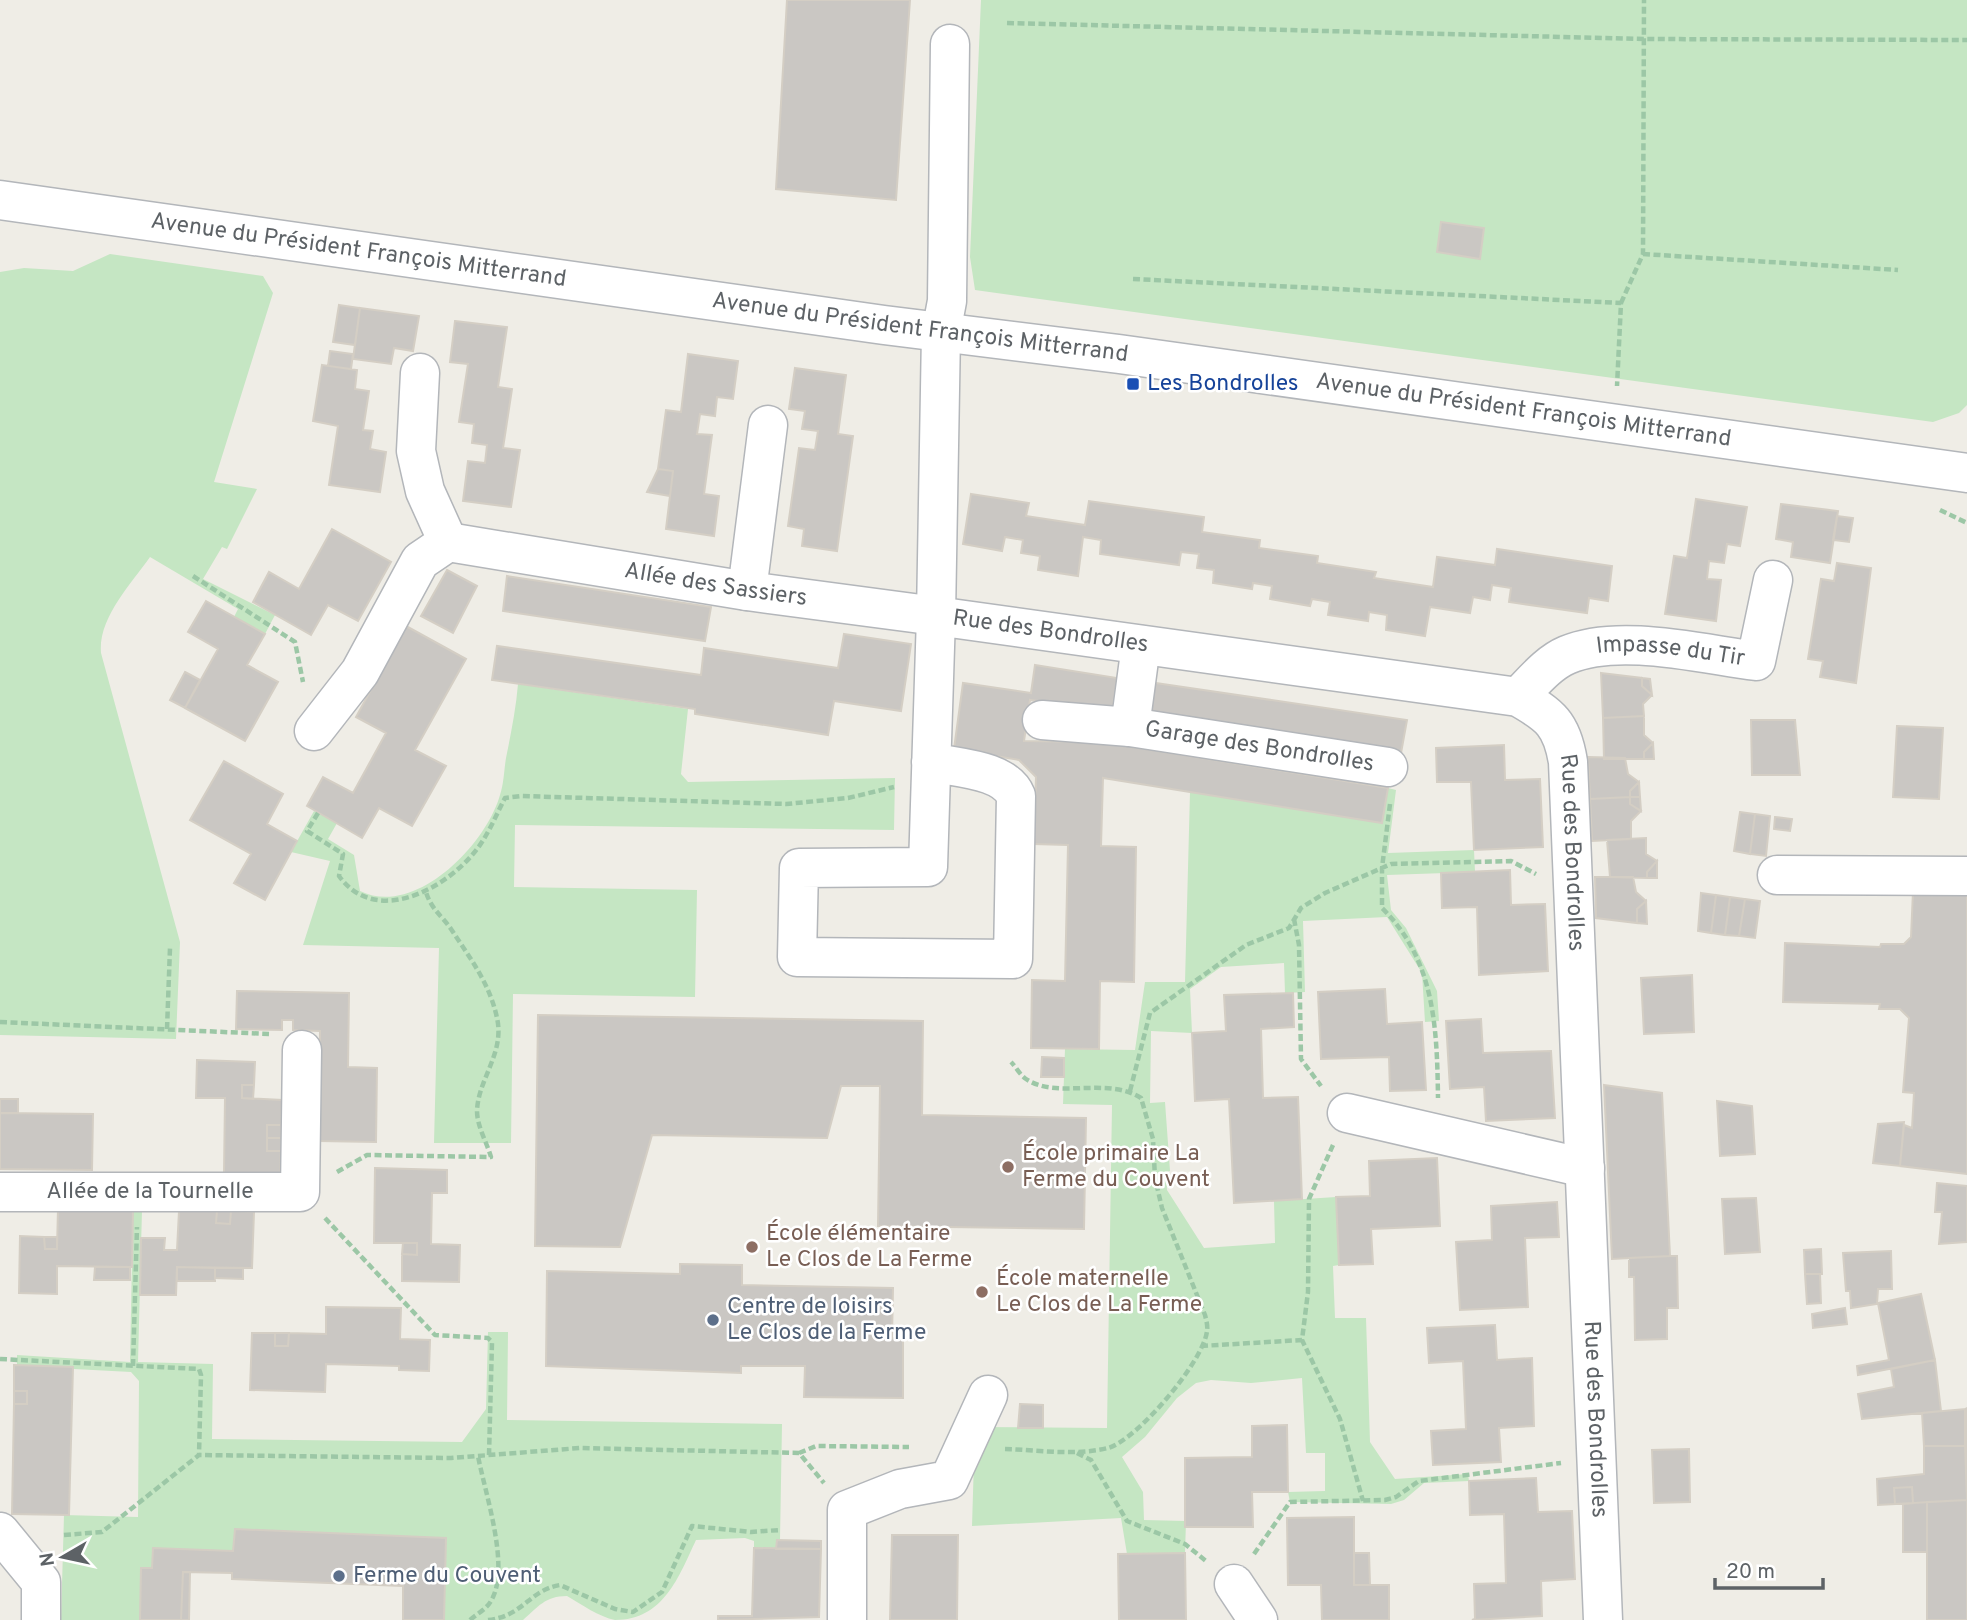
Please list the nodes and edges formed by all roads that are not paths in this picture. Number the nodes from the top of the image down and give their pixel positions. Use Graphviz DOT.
graph roads {
  1 [pos="950,44"];
  2 [pos="0,200"];
  3 [pos="941,333"];
  4 [pos="420,373"];
  5 [pos="768,425"];
  6 [pos="1967,473"];
  7 [pos="448,542"];
  8 [pos="1773,580"];
  9 [pos="747,591"];
  10 [pos="936,616"];
  11 [pos="1142,645"];
  12 [pos="1518,697"];
  13 [pos="1042,720"];
  14 [pos="1130,727"];
  15 [pos="314,731"];
  16 [pos="931,762"];
  17 [pos="1389,785"];
  18 [pos="1777,875"];
  19 [pos="1967,876"];
  20 [pos="302,1050"];
  21 [pos="1347,1112"];
  22 [pos="1585,1168"];
  23 [pos="0,1192"];
  24 [pos="988,1395"];
  25 [pos="0,1532"];
  26 [pos="1234,1584"];
  27 [pos="41,1620"];
  28 [pos="847,1620"];
  29 [pos="1258,1620"];
  30 [pos="1604,1620"];
  1 -- 3 [label="street"];
  2 -- 3 [label="street, Avenue du Président François Mitterrand"];
  3 -- 6 [label="street, Avenue du Président François Mitterrand"];
  3 -- 10 [label="street"];
  4 -- 7 [label="street"];
  5 -- 9 [label="street"];
  7 -- 9 [label="street, Allée des Sassiers"];
  7 -- 15 [label="street"];
  8 -- 12 [label="street, Impasse du Tir"];
  9 -- 10 [label="street, Allée des Sassiers"];
  10 -- 11 [label="street, Rue des Bondrolles"];
  10 -- 16 [label="street"];
  11 -- 12 [label="street, Rue des Bondrolles"];
  11 -- 14 [label="street, Garage des Bondrolles"];
  12 -- 22 [label="street, Rue des Bondrolles"];
  13 -- 14 [label="street, Garage des Bondrolles"];
  14 -- 17 [label="street, Garage des Bondrolles"];
  16 -- 16 [label="street"];
  18 -- 19 [label="street"];
  20 -- 23 [label="street, Allée de la Tournelle"];
  21 -- 22 [label="street"];
  22 -- 30 [label="street, Rue des Bondrolles"];
  24 -- 28 [label="street"];
  25 -- 27 [label="street"];
  26 -- 29 [label="street"];
}
